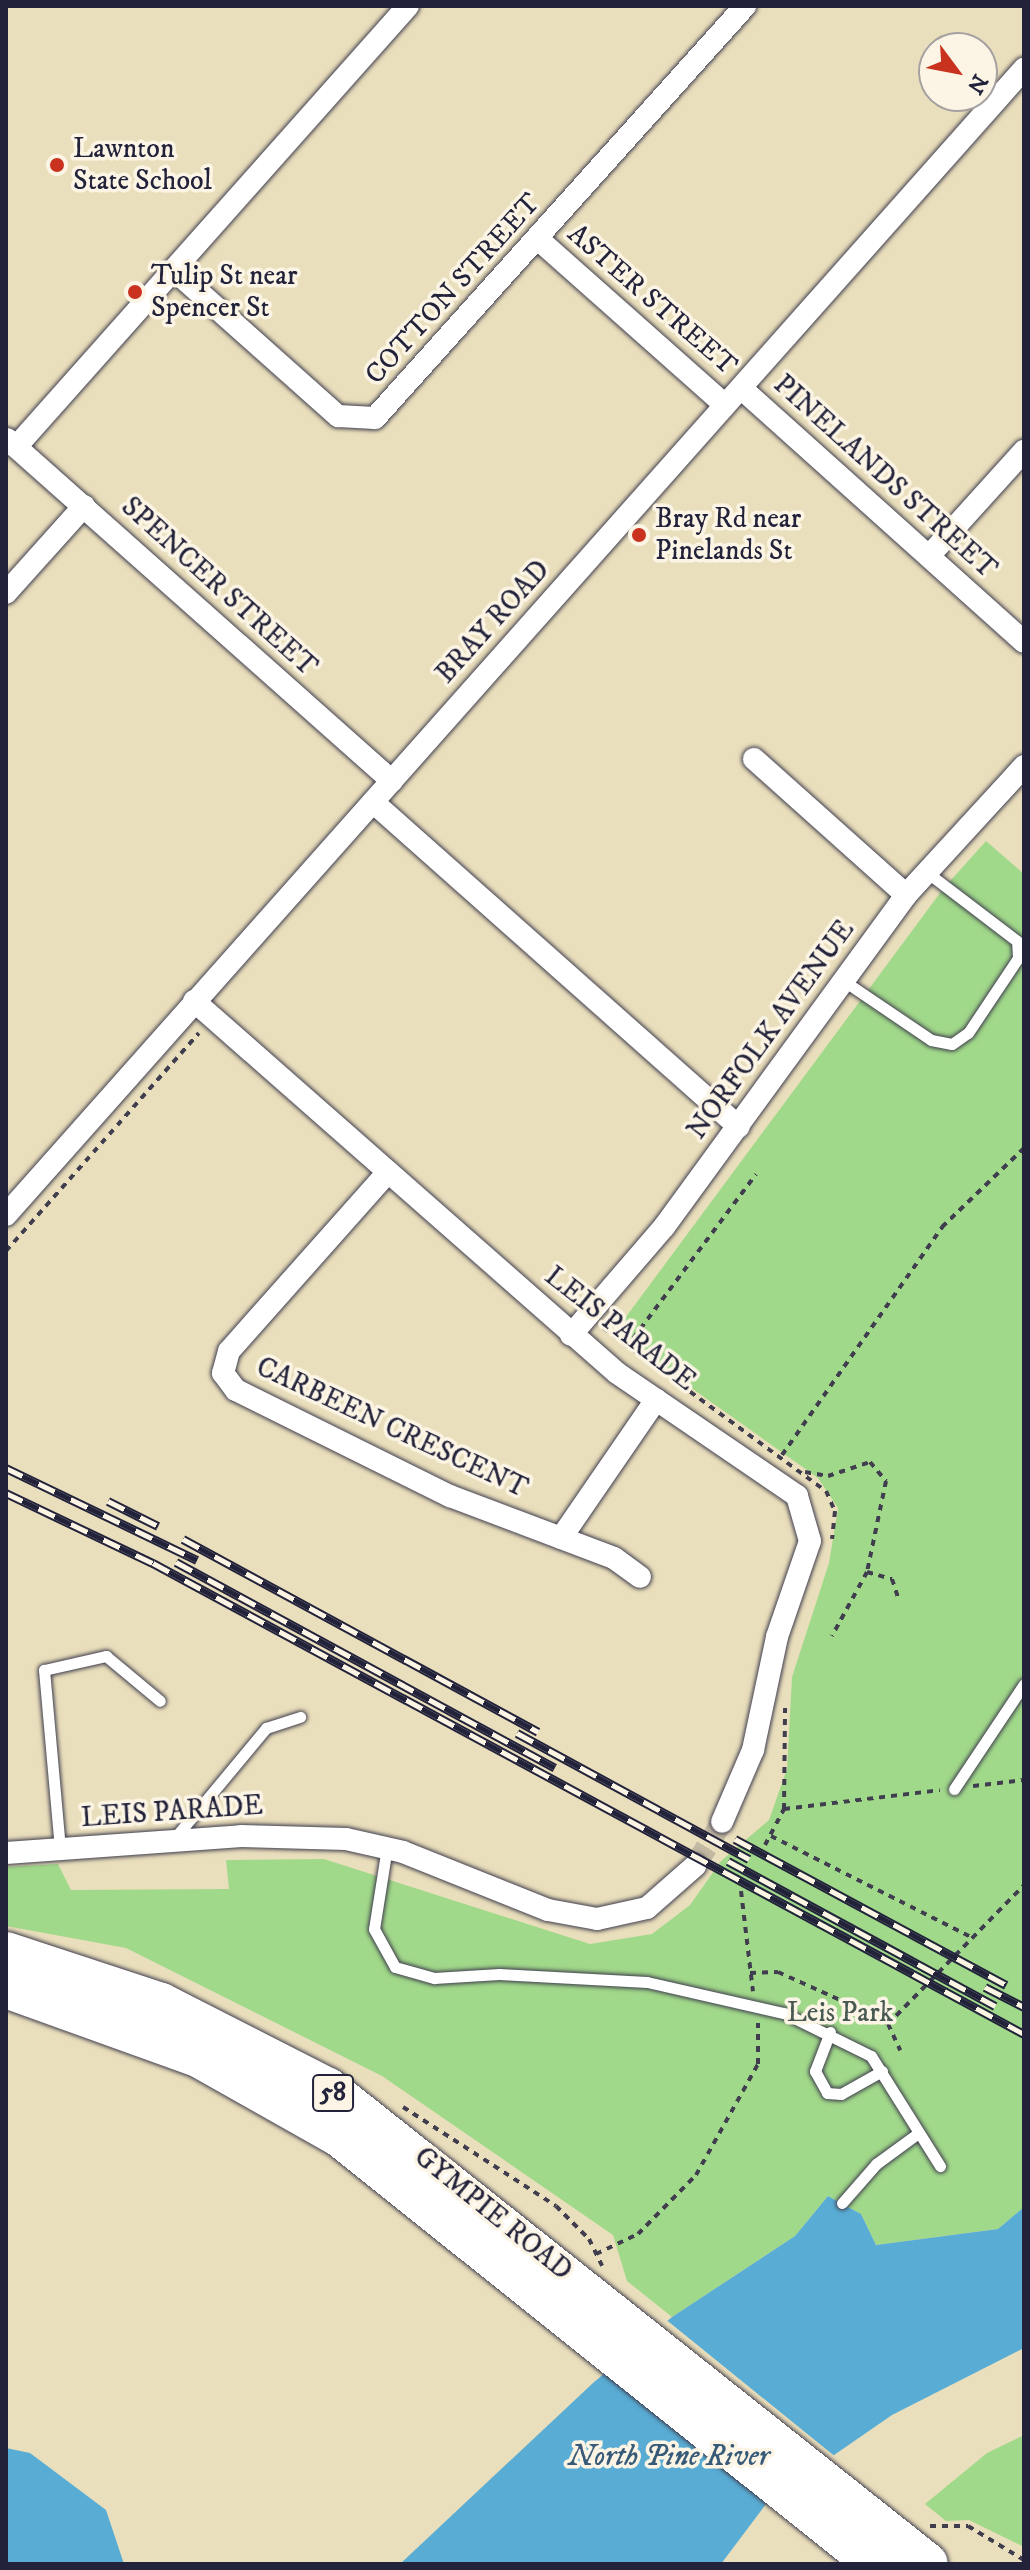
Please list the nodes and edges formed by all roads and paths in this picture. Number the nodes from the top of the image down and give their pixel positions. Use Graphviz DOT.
graph roads {
  1 [pos="408,6"];
  2 [pos="745,6"];
  3 [pos="1024,69"];
  4 [pos="538,239"];
  5 [pos="174,270"];
  6 [pos="733,396"];
  7 [pos="11,443"];
  8 [pos="1024,451"];
  9 [pos="84,506"];
  10 [pos="929,556"];
  11 [pos="6,593"];
  12 [pos="1024,642"];
  13 [pos="754,759"];
  14 [pos="1024,766"];
  15 [pos="392,781"];
  16 [pos="373,802"];
  17 [pos="929,874"];
  18 [pos="906,895"];
  19 [pos="844,981"];
  20 [pos="194,1001"];
  21 [pos="216,1020"];
  22 [pos="739,1127"];
  23 [pos="1024,1148"];
  24 [pos="388,1172"];
  25 [pos="756,1174"];
  26 [pos="6,1215"];
  27 [pos="6,1251"];
  28 [pos="590,1313"];
  29 [pos="571,1335"];
  30 [pos="626,1348"];
  31 [pos="656,1400"];
  32 [pos="782,1455"];
  33 [pos="803,1471"];
  34 [pos="561,1538"];
  35 [pos="828,1552"];
  36 [pos="867,1572"];
  37 [pos="640,1577"];
  38 [pos="899,1600"];
  39 [pos="832,1636"];
  40 [pos="1024,1684"];
  41 [pos="786,1693"];
  42 [pos="160,1701"];
  43 [pos="300,1717"];
  44 [pos="1024,1780"];
  45 [pos="954,1789"];
  46 [pos="784,1809"];
  47 [pos="722,1822"];
  48 [pos="771,1836"];
  49 [pos="173,1841"];
  50 [pos="765,1845"];
  51 [pos="387,1847"];
  52 [pos="60,1849"];
  53 [pos="6,1853"];
  54 [pos="695,1866"];
  55 [pos="1024,1885"];
  56 [pos="741,1891"];
  57 [pos="971,1937"];
  58 [pos="6,1953"];
  59 [pos="750,1973"];
  60 [pos="6,1987"];
  61 [pos="753,1991"];
  62 [pos="757,2016"];
  63 [pos="888,2024"];
  64 [pos="830,2032"];
  65 [pos="900,2050"];
  66 [pos="882,2071"];
  67 [pos="917,2134"];
  68 [pos="940,2166"];
  69 [pos="842,2203"];
  70 [pos="596,2254"];
  71 [pos="602,2322"];
  72 [pos="918,2523"];
  73 [pos="854,2525"];
  74 [pos="1023,2558"];
  75 [pos="876,2564"];
  76 [pos="927,2564"];
  1 -- 5 [label="street"];
  2 -- 4 [label="street, COTTON STREET"];
  3 -- 6 [label="street, BRAY ROAD"];
  4 -- 5 [label="street, COTTON STREET"];
  4 -- 6 [label="street, ASTER STREET"];
  5 -- 7 [label="street"];
  6 -- 10 [label="street, PINELANDS STREET"];
  6 -- 15 [label="street, BRAY ROAD"];
  7 -- 9 [label="street, SPENCER STREET"];
  8 -- 10 [label="street"];
  9 -- 11 [label="street"];
  9 -- 15 [label="street, SPENCER STREET"];
  10 -- 12 [label="street, PINELANDS STREET"];
  13 -- 18 [label="street"];
  14 -- 17 [label="street, NORFOLK AVENUE"];
  15 -- 16 [label="street, BRAY ROAD"];
  16 -- 20 [label="street, BRAY ROAD"];
  16 -- 22 [label="street"];
  17 -- 18 [label="street, NORFOLK AVENUE"];
  17 -- 19 [label="lane"];
  18 -- 19 [label="street, NORFOLK AVENUE"];
  19 -- 22 [label="street, NORFOLK AVENUE"];
  20 -- 21 [label="street, LEIS PARADE"];
  20 -- 26 [label="street, BRAY ROAD"];
  21 -- 24 [label="street, LEIS PARADE"];
  21 -- 27 [label="path"];
  22 -- 28 [label="street, NORFOLK AVENUE"];
  23 -- 32 [label="path"];
  24 -- 29 [label="street, LEIS PARADE"];
  24 -- 34 [label="street, CARBEEN CRESCENT"];
  25 -- 30 [label="path"];
  28 -- 29 [label="street, NORFOLK AVENUE"];
  28 -- 30 [label="path"];
  29 -- 31 [label="street, LEIS PARADE"];
  30 -- 32 [label="path"];
  31 -- 34 [label="street"];
  31 -- 47 [label="street, LEIS PARADE"];
  32 -- 33 [label="path"];
  33 -- 35 [label="path"];
  33 -- 36 [label="path"];
  34 -- 37 [label="street, CARBEEN CRESCENT"];
  36 -- 38 [label="path"];
  36 -- 39 [label="path"];
  40 -- 45 [label="lane"];
  41 -- 46 [label="path"];
  42 -- 52 [label="lane"];
  43 -- 49 [label="lane"];
  44 -- 45 [label="path"];
  45 -- 46 [label="path"];
  46 -- 48 [label="path"];
  48 -- 50 [label="path"];
  48 -- 57 [label="path"];
  49 -- 51 [label="street, LEIS PARADE"];
  49 -- 52 [label="street, LEIS PARADE"];
  51 -- 54 [label="street, LEIS PARADE"];
  51 -- 64 [label="lane"];
  52 -- 53 [label="street, LEIS PARADE"];
  55 -- 57 [label="path"];
  56 -- 59 [label="path"];
  57 -- 63 [label="path"];
  58 -- 71 [label="highway, GYMPIE ROAD / 58"];
  59 -- 61 [label="path"];
  59 -- 63 [label="path"];
  60 -- 71 [label="highway, GYMPIE ROAD / 58"];
  62 -- 70 [label="path"];
  63 -- 65 [label="path"];
  64 -- 66 [label="lane"];
  64 -- 66 [label="lane"];
  66 -- 67 [label="lane"];
  67 -- 68 [label="lane"];
  67 -- 69 [label="lane"];
  71 -- 73 [label="highway, GYMPIE ROAD / 58"];
  72 -- 74 [label="path"];
  73 -- 75 [label="highway, GYMPIE ROAD / 58"];
  73 -- 76 [label="highway, GYMPIE ROAD / 58"];
}
